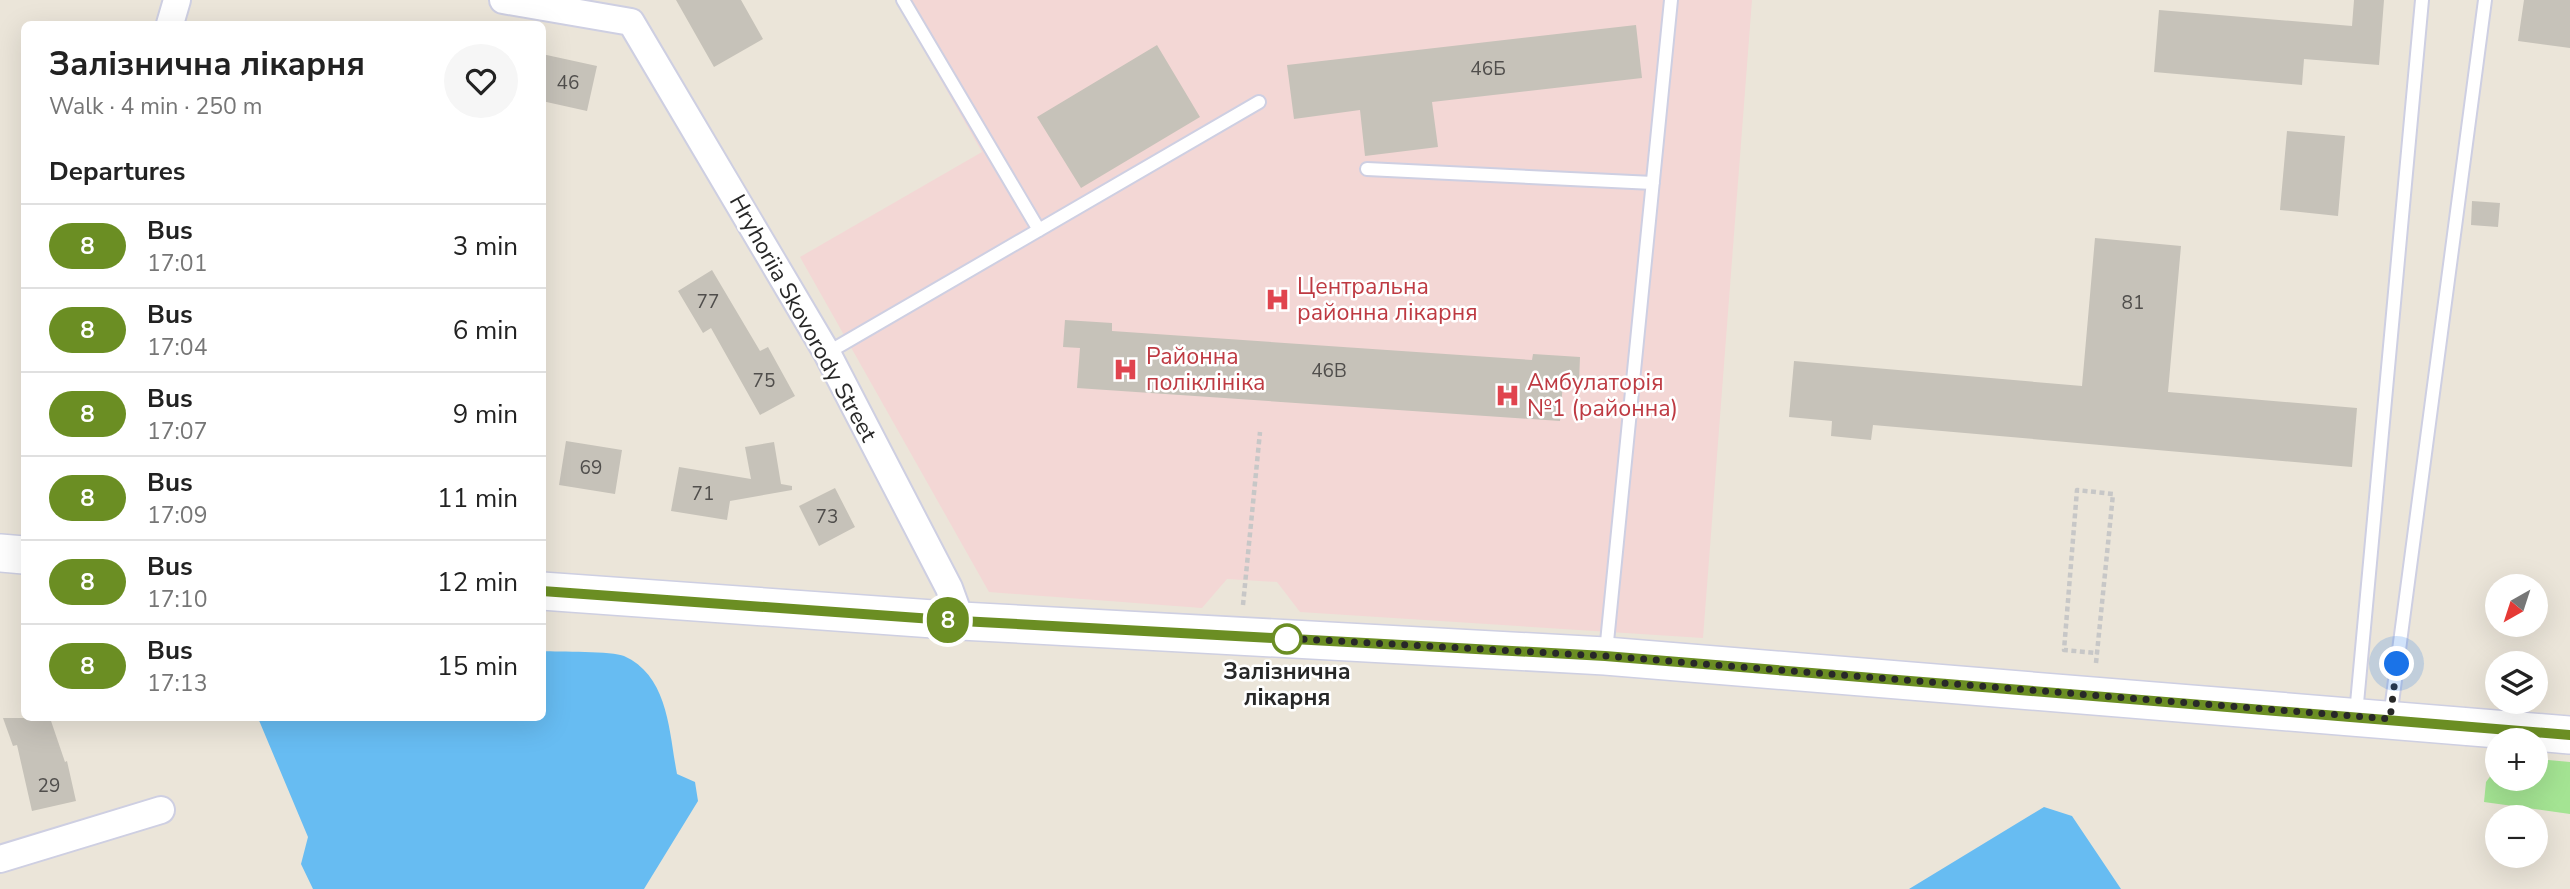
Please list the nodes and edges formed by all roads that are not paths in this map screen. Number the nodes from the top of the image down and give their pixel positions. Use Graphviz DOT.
graph roads {
  1 [pos="177,0"];
  2 [pos="503,0"];
  3 [pos="903,0"];
  4 [pos="1671,0"];
  5 [pos="2422,0"];
  6 [pos="2485,0"];
  7 [pos="171,21"];
  8 [pos="1259,102"];
  9 [pos="1367,169"];
  10 [pos="1653,183"];
  11 [pos="1039,230"];
  12 [pos="827,353"];
  13 [pos="0,552"];
  14 [pos="21,555"];
  15 [pos="546,592"];
  16 [pos="961,621"];
  17 [pos="1605,656"];
  18 [pos="2373,718"];
  19 [pos="2570,735"];
  20 [pos="161,810"];
  21 [pos="0,859"];
  1 -- 7 [label="street"];
  2 -- 12 [label="street, Hryhoriia Skovorody Street"];
  3 -- 11 [label="lane"];
  4 -- 10 [label="lane"];
  5 -- 18 [label="lane"];
  6 -- 18 [label="lane"];
  8 -- 11 [label="lane"];
  9 -- 10 [label="lane"];
  10 -- 17 [label="lane"];
  11 -- 12 [label="lane"];
  12 -- 16 [label="street, Hryhoriia Skovorody Street"];
  13 -- 14 [label="street"];
  15 -- 16 [label="street"];
  16 -- 17 [label="street"];
  17 -- 18 [label="street"];
  18 -- 19 [label="street"];
  20 -- 21 [label="street"];
}
